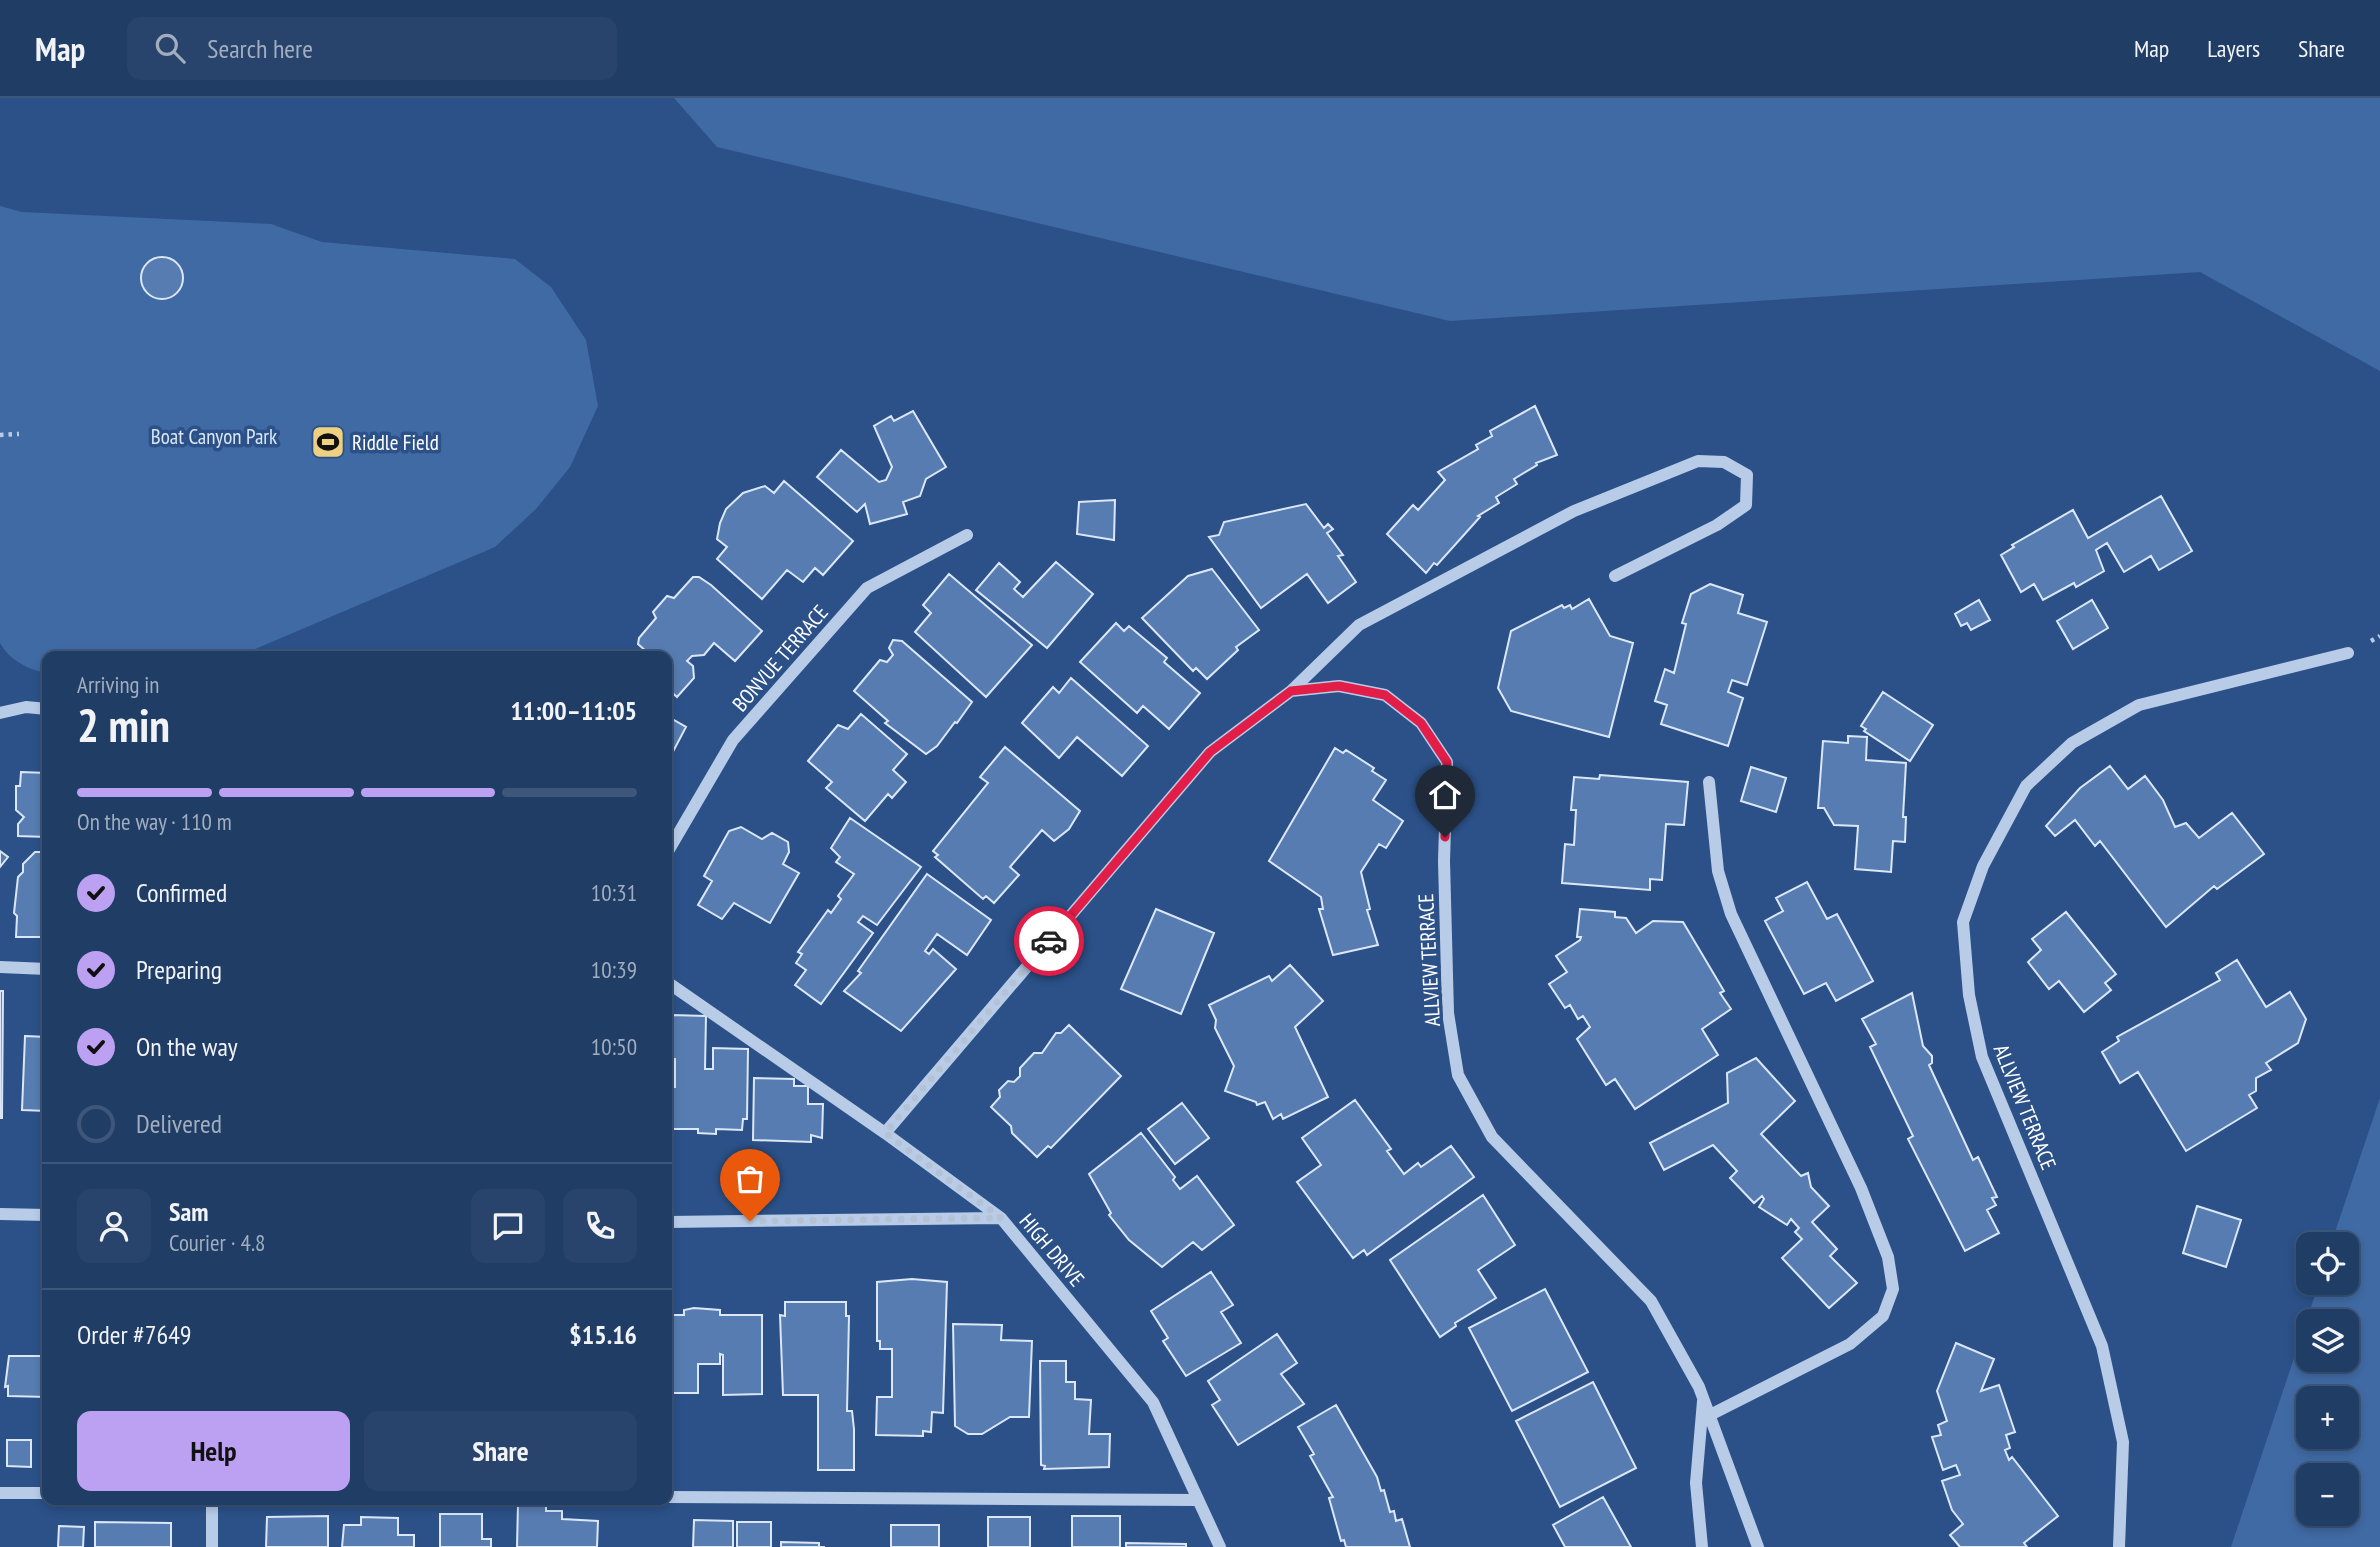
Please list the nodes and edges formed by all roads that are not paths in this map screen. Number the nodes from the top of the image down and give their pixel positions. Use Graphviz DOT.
graph roads {
  1 [pos="967,535"];
  2 [pos="1615,576"];
  3 [pos="2348,653"];
  4 [pos="1291,691"];
  5 [pos="42,709"];
  6 [pos="0,713"];
  7 [pos="1709,782"];
  8 [pos="672,844"];
  9 [pos="0,967"];
  10 [pos="42,969"];
  11 [pos="672,985"];
  12 [pos="885,1133"];
  13 [pos="0,1214"];
  14 [pos="42,1215"];
  15 [pos="1001,1218"];
  16 [pos="672,1222"];
  17 [pos="1703,1397"];
  18 [pos="1710,1415"];
  19 [pos="0,1493"];
  20 [pos="42,1493"];
  21 [pos="672,1497"];
  22 [pos="1198,1500"];
  23 [pos="212,1505"];
  24 [pos="212,1547"];
  25 [pos="1220,1547"];
  26 [pos="1702,1547"];
  27 [pos="1758,1547"];
  28 [pos="2119,1547"];
  1 -- 8 [label="street, BONVUE TERRACE"];
  2 -- 4 [label="street"];
  3 -- 28 [label="street, ALLVIEW TERRACE"];
  4 -- 12 [label="street"];
  4 -- 17 [label="street, ALLVIEW TERRACE"];
  5 -- 6 [label="street"];
  7 -- 18 [label="street"];
  9 -- 10 [label="street"];
  11 -- 12 [label="street, HIGH DRIVE"];
  12 -- 15 [label="street, HIGH DRIVE"];
  13 -- 14 [label="street"];
  15 -- 16 [label="street"];
  15 -- 22 [label="street, HIGH DRIVE"];
  17 -- 18 [label="street, ALLVIEW TERRACE"];
  17 -- 26 [label="street"];
  18 -- 27 [label="street, ALLVIEW TERRACE"];
  19 -- 20 [label="street"];
  21 -- 22 [label="street"];
  22 -- 25 [label="street, HIGH DRIVE"];
  23 -- 24 [label="street"];
}
